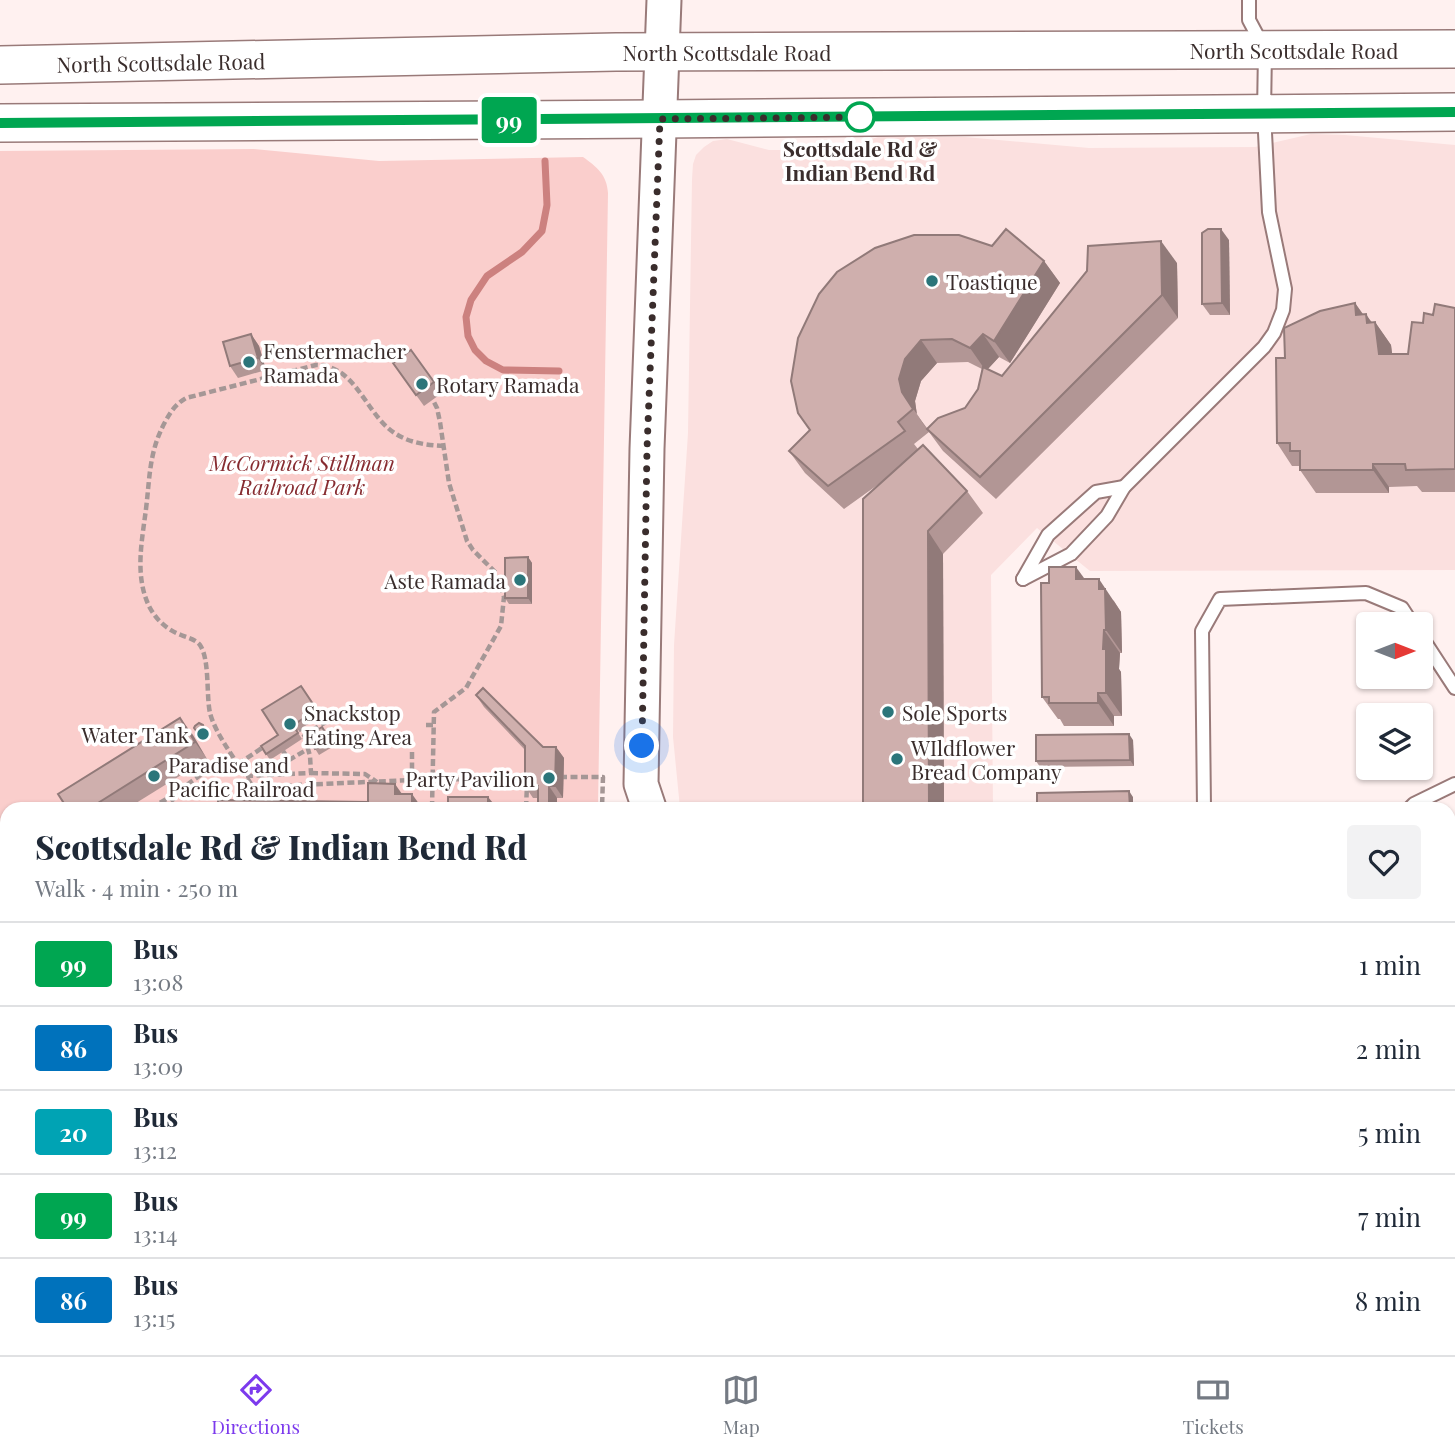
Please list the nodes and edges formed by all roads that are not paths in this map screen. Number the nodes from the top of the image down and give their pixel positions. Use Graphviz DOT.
graph roads {
  1 [pos="664,0"];
  2 [pos="1249,0"];
  3 [pos="1455,49"];
  4 [pos="1265,50"];
  5 [pos="662,52"];
  6 [pos="0,65"];
  7 [pos="43,65"];
  8 [pos="0,76"];
  9 [pos="1455,112"];
  10 [pos="1264,113"];
  11 [pos="660,119"];
  12 [pos="0,123"];
  13 [pos="1124,487"];
  14 [pos="1405,612"];
  15 [pos="1433,654"];
  16 [pos="1455,688"];
  17 [pos="1455,784"];
  18 [pos="640,800"];
  19 [pos="1204,802"];
  20 [pos="1418,802"];
  1 -- 5 [label="main road"];
  2 -- 4 [label="lane"];
  3 -- 4 [label="main road, North Scottsdale Road"];
  4 -- 5 [label="main road, North Scottsdale Road"];
  4 -- 10 [label="lane"];
  5 -- 7 [label="main road, North Scottsdale Road"];
  5 -- 11 [label="main road"];
  6 -- 7 [label="main road, North Scottsdale Road"];
  7 -- 8 [label="main road"];
  9 -- 10 [label="main road"];
  10 -- 11 [label="main road"];
  10 -- 13 [label="lane"];
  11 -- 12 [label="main road"];
  11 -- 18 [label="main road"];
  13 -- 13 [label="lane"];
  14 -- 19 [label="lane"];
  15 -- 16 [label="lane"];
  17 -- 20 [label="lane"];
}
